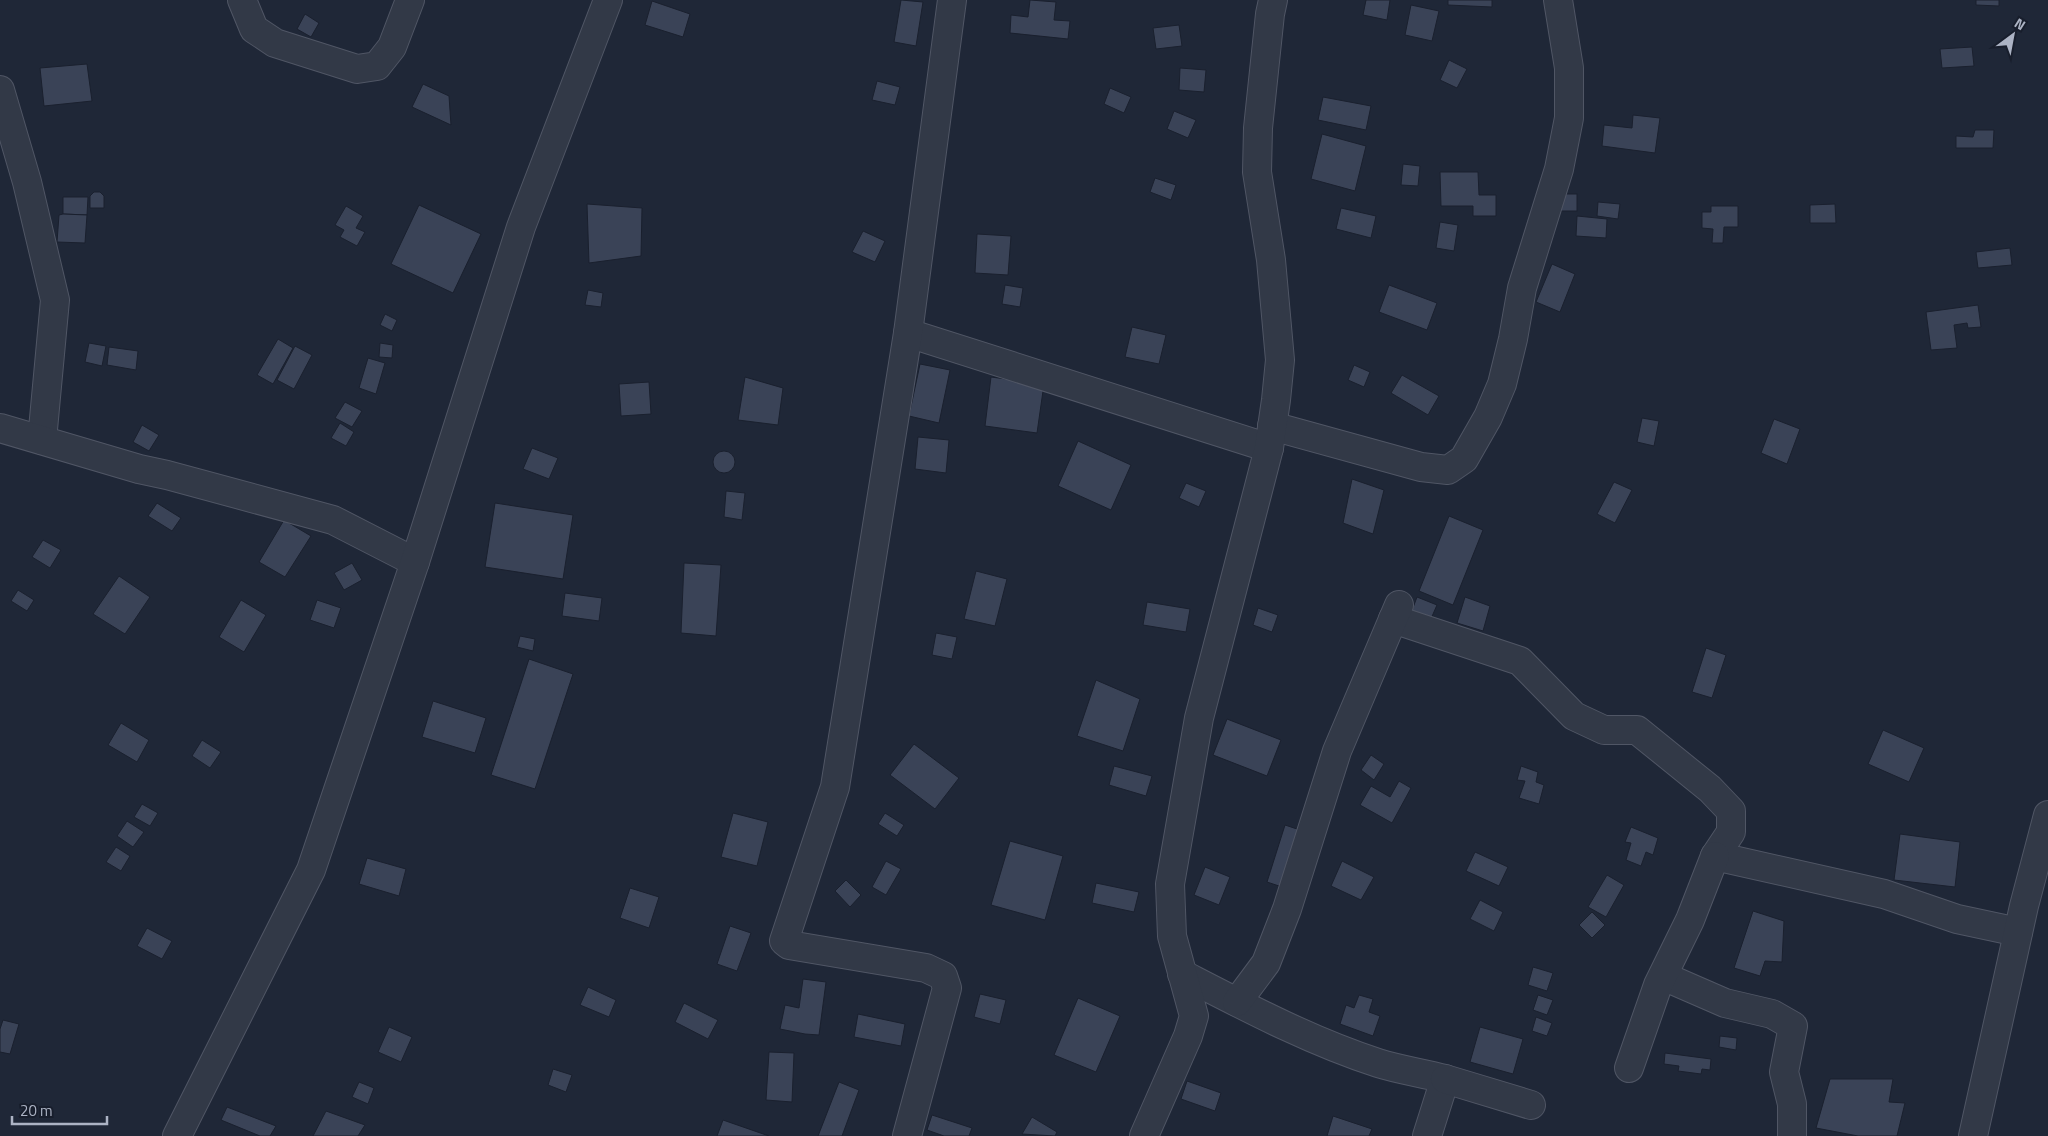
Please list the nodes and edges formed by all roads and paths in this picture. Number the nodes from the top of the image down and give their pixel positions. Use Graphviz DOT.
graph roads {
  1 [pos="242,0"];
  2 [pos="410,0"];
  3 [pos="608,0"];
  4 [pos="952,0"];
  5 [pos="1273,0"];
  6 [pos="1558,0"];
  7 [pos="0,90"];
  8 [pos="908,333"];
  9 [pos="0,428"];
  10 [pos="1271,437"];
  11 [pos="42,440"];
  12 [pos="415,562"];
  13 [pos="2048,815"];
  14 [pos="1715,856"];
  15 [pos="2018,932"];
  16 [pos="1182,974"];
  17 [pos="1663,976"];
  18 [pos="1237,1002"];
  19 [pos="1629,1068"];
  20 [pos="1446,1079"];
  21 [pos="1531,1106"];
  22 [pos="177,1136"];
  23 [pos="907,1136"];
  24 [pos="1144,1136"];
  25 [pos="1427,1136"];
  26 [pos="1792,1136"];
  27 [pos="1973,1136"];
  1 -- 2 [label="street"];
  3 -- 12 [label="street"];
  4 -- 8 [label="street"];
  5 -- 10 [label="street"];
  6 -- 10 [label="street"];
  7 -- 11 [label="street"];
  8 -- 10 [label="street"];
  8 -- 23 [label="street"];
  9 -- 11 [label="street"];
  10 -- 16 [label="street"];
  11 -- 12 [label="street"];
  12 -- 22 [label="street"];
  13 -- 15 [label="street"];
  14 -- 15 [label="street"];
  14 -- 17 [label="street"];
  14 -- 18 [label="street"];
  15 -- 27 [label="street"];
  16 -- 18 [label="street"];
  16 -- 24 [label="street"];
  17 -- 19 [label="street"];
  17 -- 26 [label="street"];
  18 -- 20 [label="street"];
  20 -- 21 [label="street"];
  20 -- 25 [label="street"];
}
